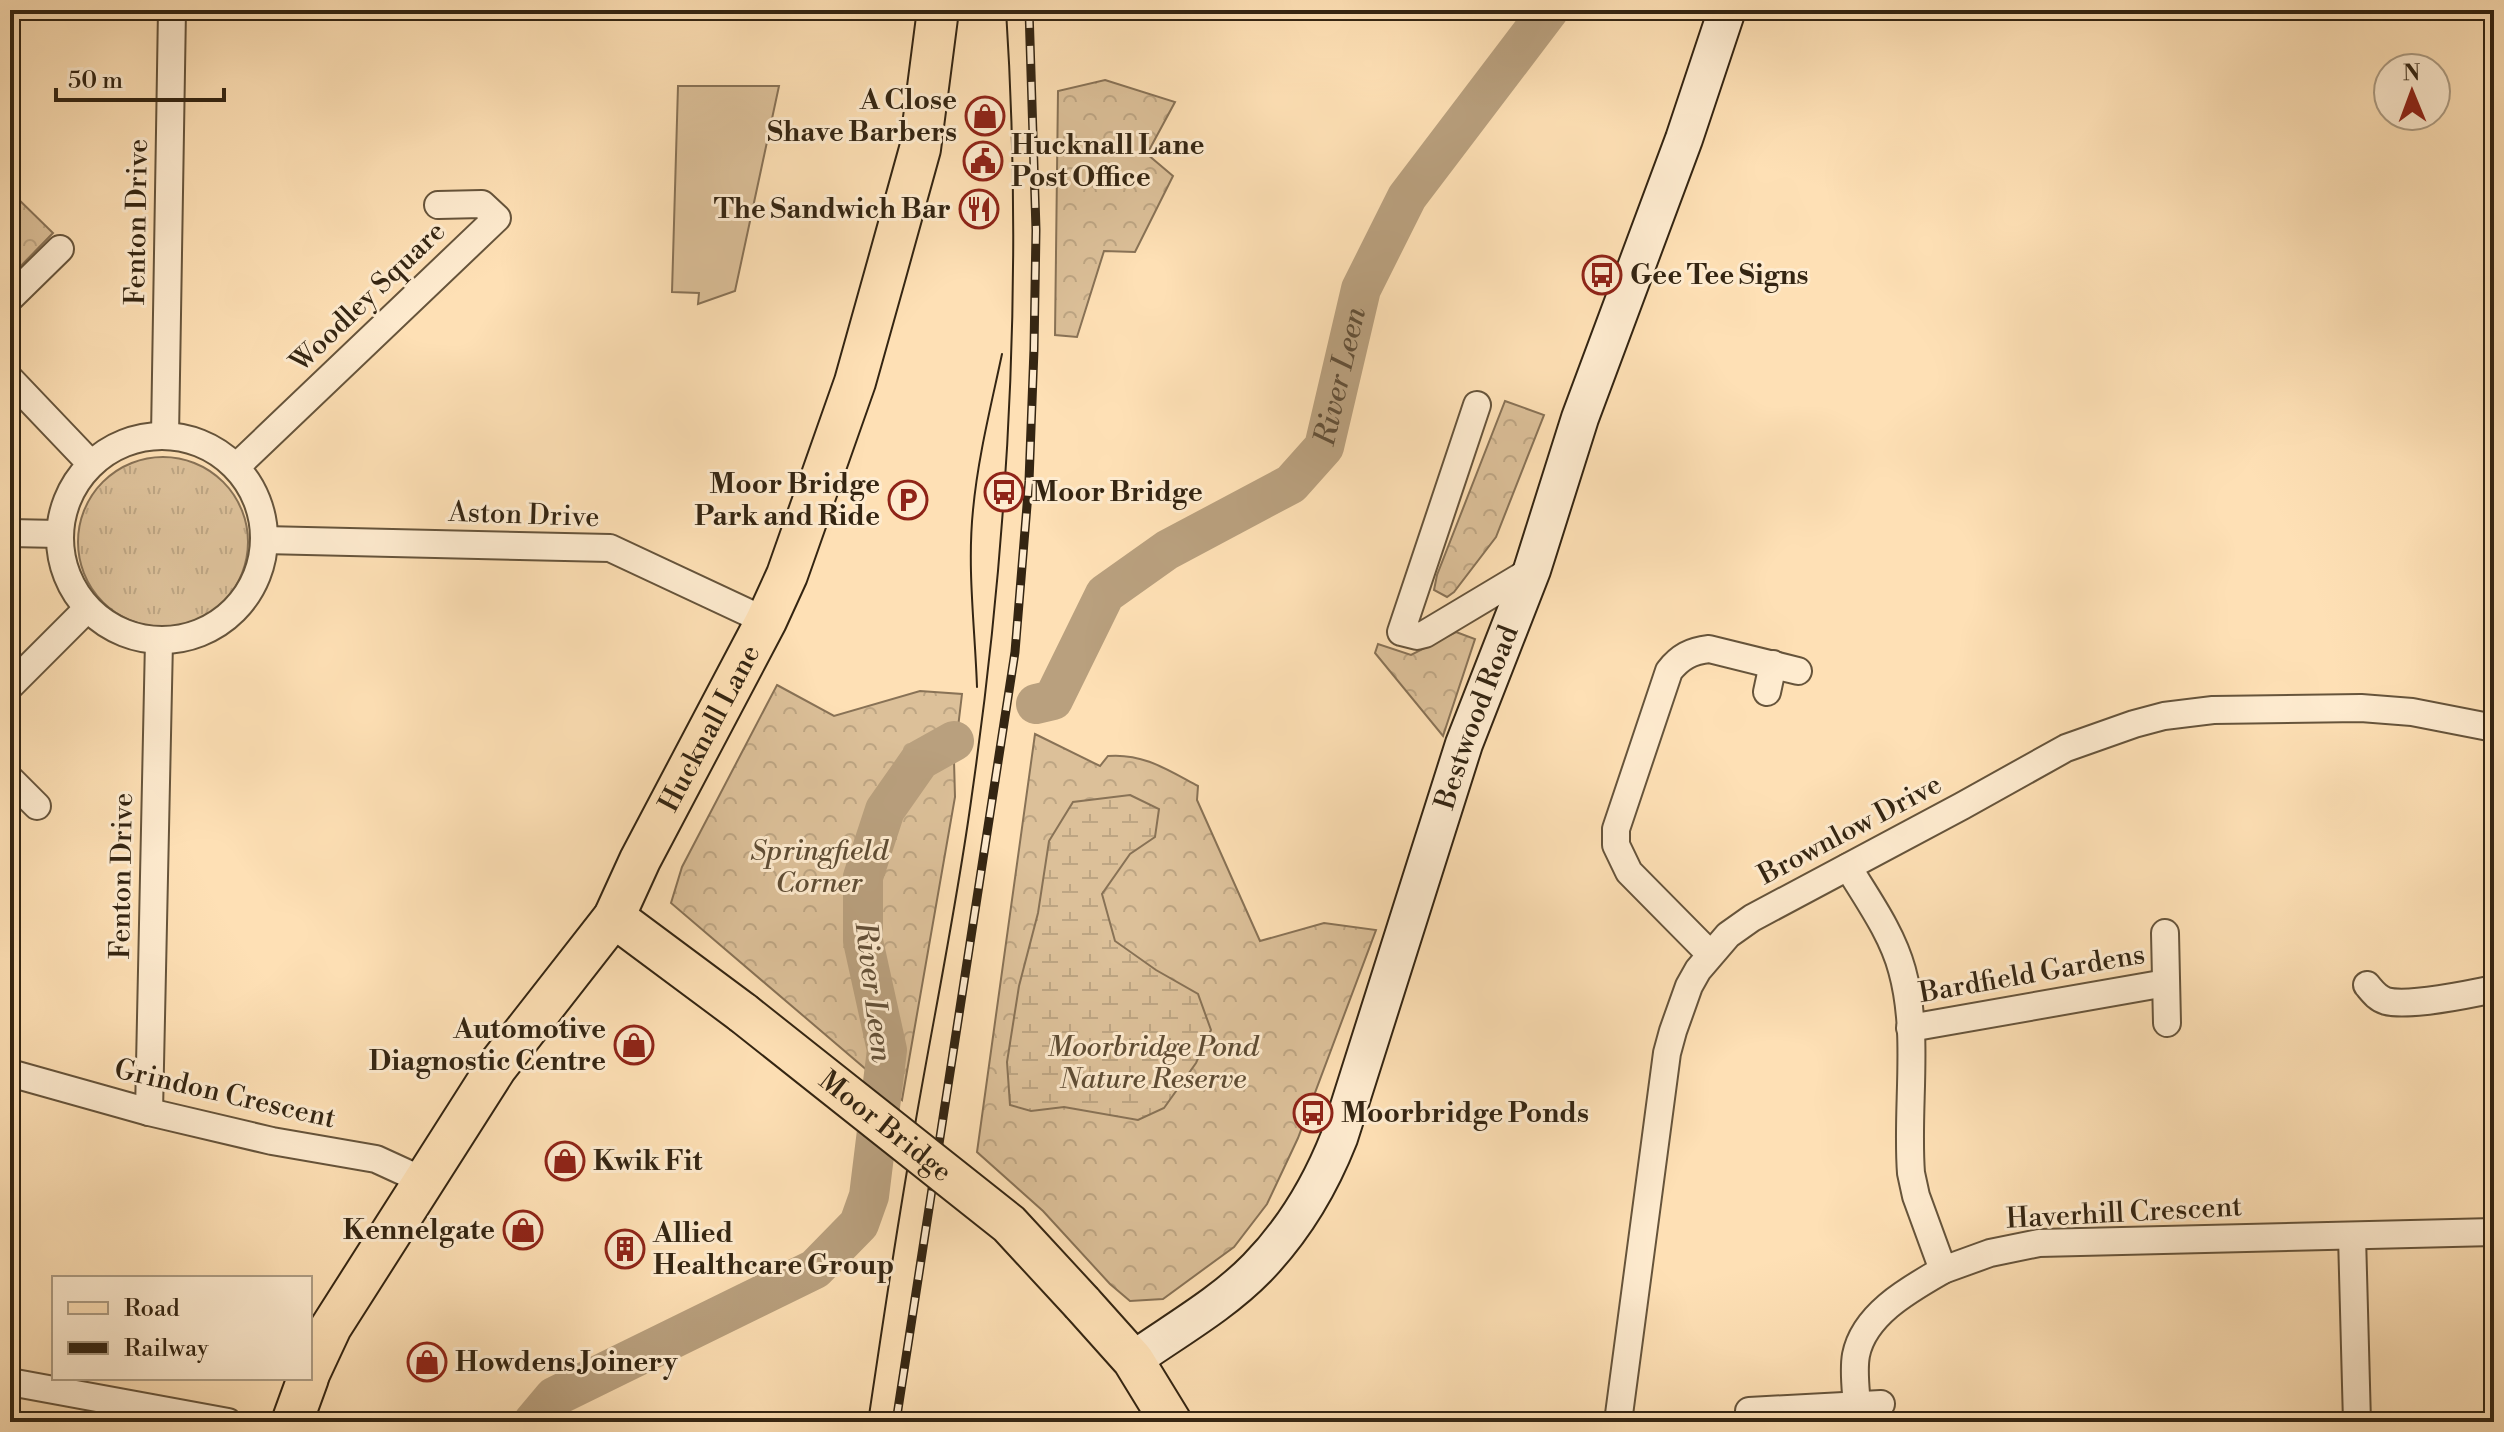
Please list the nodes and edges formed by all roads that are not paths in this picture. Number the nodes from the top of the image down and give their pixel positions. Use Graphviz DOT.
graph roads {
  1 [pos="172,10"];
  2 [pos="938,10"];
  3 [pos="1727,10"];
  4 [pos="438,205"];
  5 [pos="60,249"];
  6 [pos="10,298"];
  7 [pos="10,379"];
  8 [pos="1477,419"];
  9 [pos="165,436"];
  10 [pos="91,464"];
  11 [pos="236,467"];
  12 [pos="10,533"];
  13 [pos="59,534"];
  14 [pos="264,540"];
  15 [pos="1532,570"];
  16 [pos="87,609"];
  17 [pos="766,621"];
  18 [pos="159,641"];
  19 [pos="10,686"];
  20 [pos="1767,692"];
  21 [pos="2494,728"];
  22 [pos="10,779"];
  23 [pos="37,806"];
  24 [pos="1848,867"];
  25 [pos="614,917"];
  26 [pos="2165,933"];
  27 [pos="1710,954"];
  28 [pos="2166,983"];
  29 [pos="2367,985"];
  30 [pos="2494,989"];
  31 [pos="2167,1023"];
  32 [pos="1910,1028"];
  33 [pos="10,1073"];
  34 [pos="149,1112"];
  35 [pos="424,1181"];
  36 [pos="2494,1232"];
  37 [pos="2352,1236"];
  38 [pos="1943,1270"];
  39 [pos="1133,1360"];
  40 [pos="312,1368"];
  41 [pos="307,1380"];
  42 [pos="10,1382"];
  43 [pos="1749,1411"];
  44 [pos="228,1422"];
  45 [pos="292,1422"];
  46 [pos="1171,1422"];
  47 [pos="1618,1422"];
  48 [pos="2357,1422"];
  1 -- 9 [label="street, Fenton Drive"];
  2 -- 17 [label="main road, Hucknall Lane"];
  3 -- 15 [label="main road, Bestwood Road"];
  4 -- 11 [label="street, Woodley Square"];
  5 -- 6 [label="street"];
  7 -- 10 [label="street"];
  8 -- 15 [label="street"];
  9 -- 10 [label="street"];
  9 -- 11 [label="street"];
  10 -- 13 [label="street"];
  11 -- 14 [label="street"];
  12 -- 13 [label="street"];
  13 -- 16 [label="street"];
  14 -- 17 [label="street, Aston Drive"];
  14 -- 18 [label="street"];
  15 -- 39 [label="main road, Bestwood Road"];
  16 -- 18 [label="street"];
  16 -- 19 [label="street"];
  17 -- 25 [label="main road, Hucknall Lane"];
  18 -- 34 [label="street, Fenton Drive"];
  20 -- 27 [label="street"];
  21 -- 24 [label="street, Brownlow Drive"];
  22 -- 23 [label="street"];
  24 -- 27 [label="street, Brownlow Drive"];
  24 -- 32 [label="street"];
  25 -- 35 [label="main road, Hucknall Lane"];
  25 -- 39 [label="main road, Moor Bridge, bridge"];
  26 -- 28 [label="street, Bardfield Gardens"];
  27 -- 47 [label="street, Brownlow Drive"];
  28 -- 31 [label="street, Bardfield Gardens"];
  28 -- 32 [label="street, Bardfield Gardens"];
  29 -- 30 [label="street"];
  32 -- 38 [label="street"];
  33 -- 34 [label="street, Grindon Crescent"];
  34 -- 35 [label="street, Grindon Crescent"];
  35 -- 40 [label="main road, Hucknall Lane"];
  36 -- 37 [label="street, Haverhill Crescent"];
  37 -- 38 [label="street, Haverhill Crescent"];
  37 -- 48 [label="street"];
  38 -- 43 [label="street, Haverhill Crescent"];
  39 -- 46 [label="main road, Moor Bridge"];
  41 -- 45 [label="main road"];
  42 -- 44 [label="street"];
}
